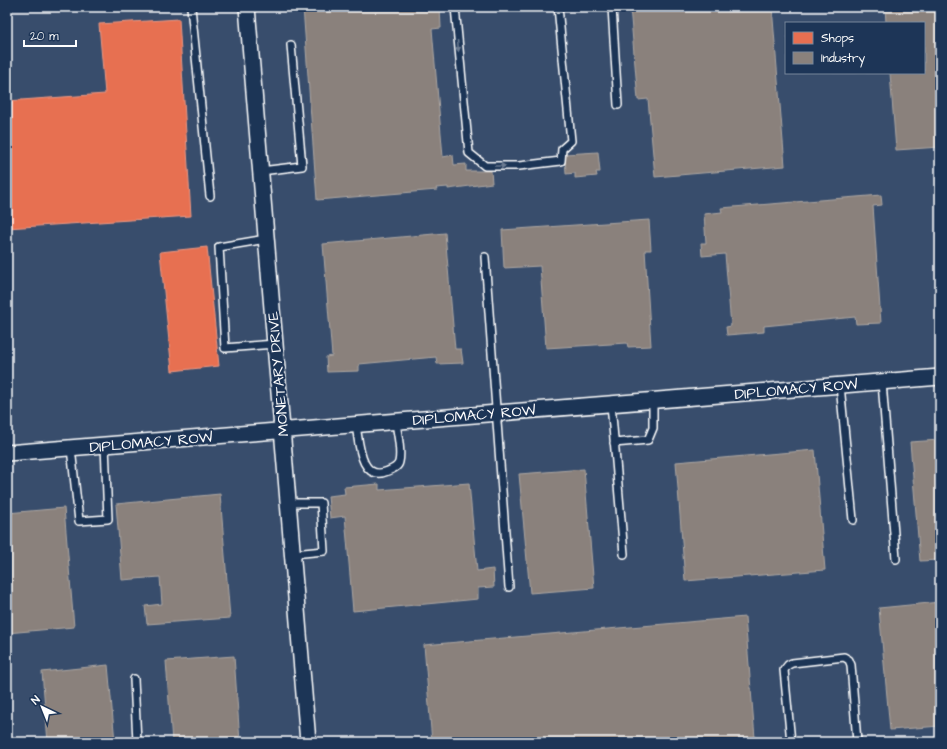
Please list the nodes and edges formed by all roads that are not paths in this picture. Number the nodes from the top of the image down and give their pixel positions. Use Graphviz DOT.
graph roads {
  1 [pos="191,7"];
  2 [pos="247,7"];
  3 [pos="455,7"];
  4 [pos="558,7"];
  5 [pos="612,7"];
  6 [pos="291,45"];
  7 [pos="618,105"];
  8 [pos="261,171"];
  9 [pos="210,196"];
  10 [pos="266,239"];
  11 [pos="486,257"];
  12 [pos="275,344"];
  13 [pos="940,377"];
  14 [pos="882,382"];
  15 [pos="840,385"];
  16 [pos="653,400"];
  17 [pos="611,404"];
  18 [pos="497,413"];
  19 [pos="396,422"];
  20 [pos="356,425"];
  21 [pos="282,431"];
  22 [pos="614,443"];
  23 [pos="105,445"];
  24 [pos="71,448"];
  25 [pos="7,453"];
  26 [pos="288,503"];
  27 [pos="853,520"];
  28 [pos="293,554"];
  29 [pos="624,554"];
  30 [pos="896,559"];
  31 [pos="509,587"];
  32 [pos="134,679"];
  33 [pos="137,742"];
  34 [pos="308,742"];
  35 [pos="791,742"];
  36 [pos="857,742"];
  1 -- 9 [label="lane"];
  2 -- 8 [label="street, MONETARY DRIVE"];
  3 -- 4 [label="lane, one-way"];
  5 -- 7 [label="lane"];
  6 -- 8 [label="lane"];
  8 -- 10 [label="street, MONETARY DRIVE"];
  10 -- 12 [label="street, MONETARY DRIVE"];
  10 -- 12 [label="lane"];
  11 -- 18 [label="lane"];
  12 -- 21 [label="street, MONETARY DRIVE"];
  13 -- 14 [label="street, DIPLOMACY ROW"];
  14 -- 15 [label="street, DIPLOMACY ROW"];
  14 -- 30 [label="lane"];
  15 -- 16 [label="street, DIPLOMACY ROW"];
  15 -- 27 [label="lane"];
  16 -- 17 [label="street, DIPLOMACY ROW"];
  16 -- 22 [label="lane"];
  17 -- 18 [label="street, DIPLOMACY ROW"];
  17 -- 22 [label="lane"];
  18 -- 19 [label="street, DIPLOMACY ROW"];
  18 -- 31 [label="lane"];
  19 -- 20 [label="street, DIPLOMACY ROW"];
  19 -- 20 [label="lane"];
  20 -- 21 [label="street, DIPLOMACY ROW"];
  21 -- 23 [label="street, DIPLOMACY ROW"];
  21 -- 26 [label="street, MONETARY DRIVE"];
  22 -- 29 [label="lane"];
  23 -- 24 [label="street, DIPLOMACY ROW"];
  23 -- 24 [label="lane"];
  24 -- 25 [label="street, DIPLOMACY ROW"];
  26 -- 28 [label="street, MONETARY DRIVE"];
  26 -- 28 [label="lane"];
  28 -- 34 [label="street, MONETARY DRIVE"];
  32 -- 33 [label="lane"];
  35 -- 36 [label="lane"];
}
